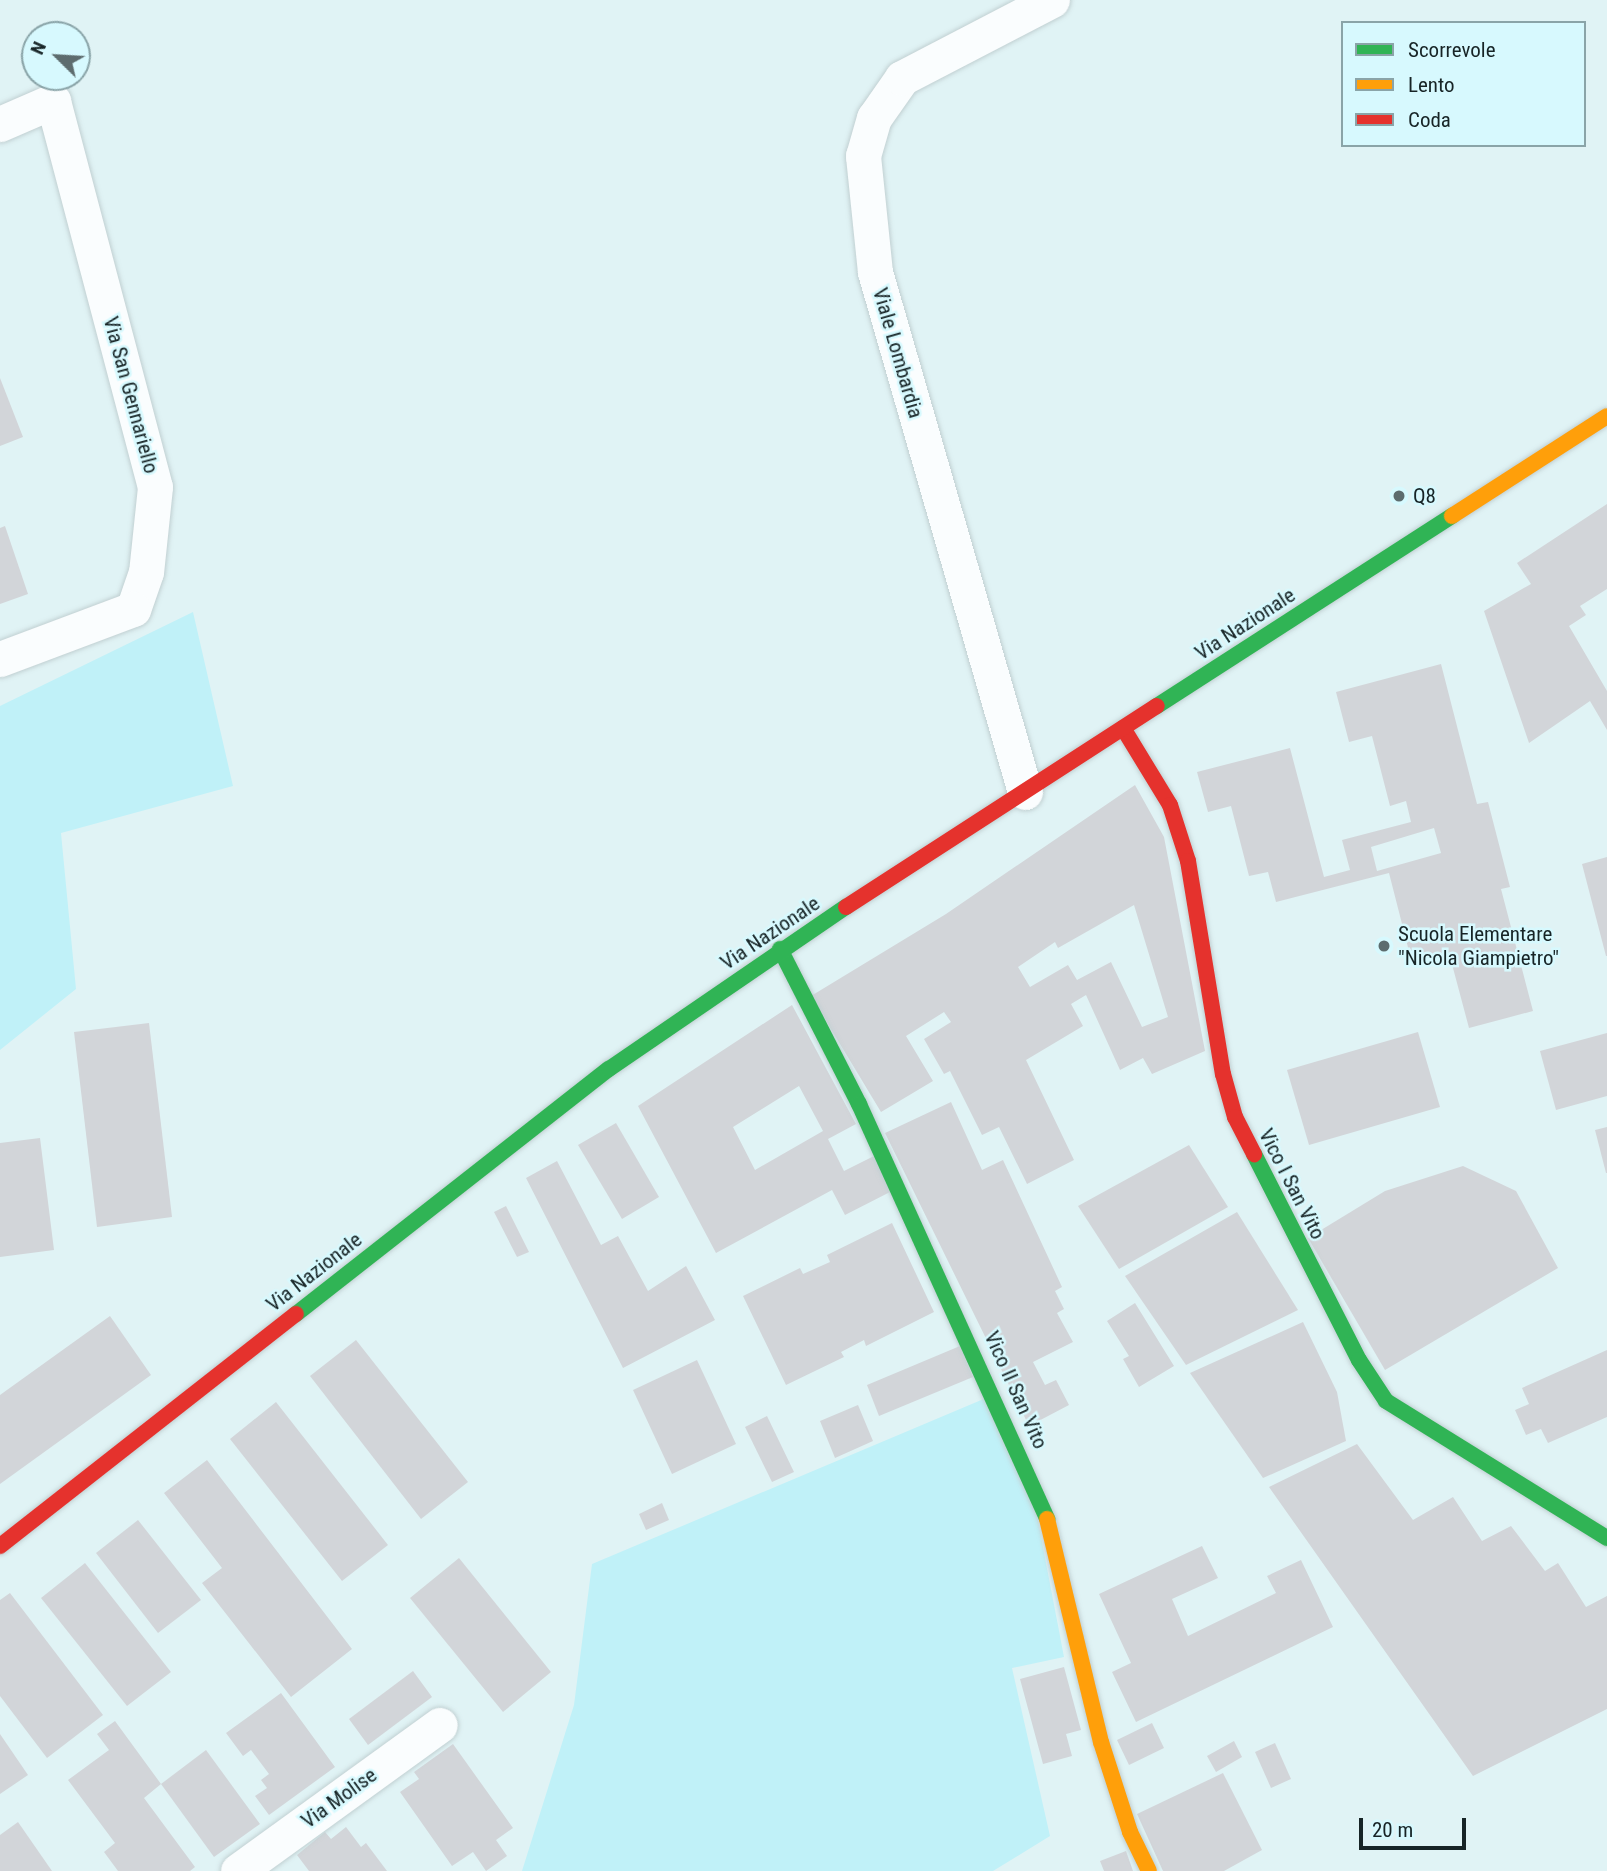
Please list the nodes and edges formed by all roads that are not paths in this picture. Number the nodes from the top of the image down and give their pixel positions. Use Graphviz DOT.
graph roads {
  1 [pos="1052,0"];
  2 [pos="0,124"];
  3 [pos="1607,416"];
  4 [pos="0,659"];
  5 [pos="1122,728"];
  6 [pos="1025,792"];
  7 [pos="780,949"];
  8 [pos="1607,1538"];
  9 [pos="0,1546"];
  10 [pos="440,1725"];
  11 [pos="238,1871"];
  12 [pos="1149,1871"];
  1 -- 6 [label="street, Viale Lombardia"];
  2 -- 4 [label="street, Via San Gennariello"];
  3 -- 5 [label="street, Via Nazionale"];
  5 -- 6 [label="street, Via Nazionale"];
  5 -- 8 [label="street, Vico I San Vito"];
  6 -- 7 [label="street, Via Nazionale"];
  7 -- 9 [label="street, Via Nazionale"];
  7 -- 12 [label="street, Vico II San Vito"];
  10 -- 11 [label="street, Via Molise"];
}
